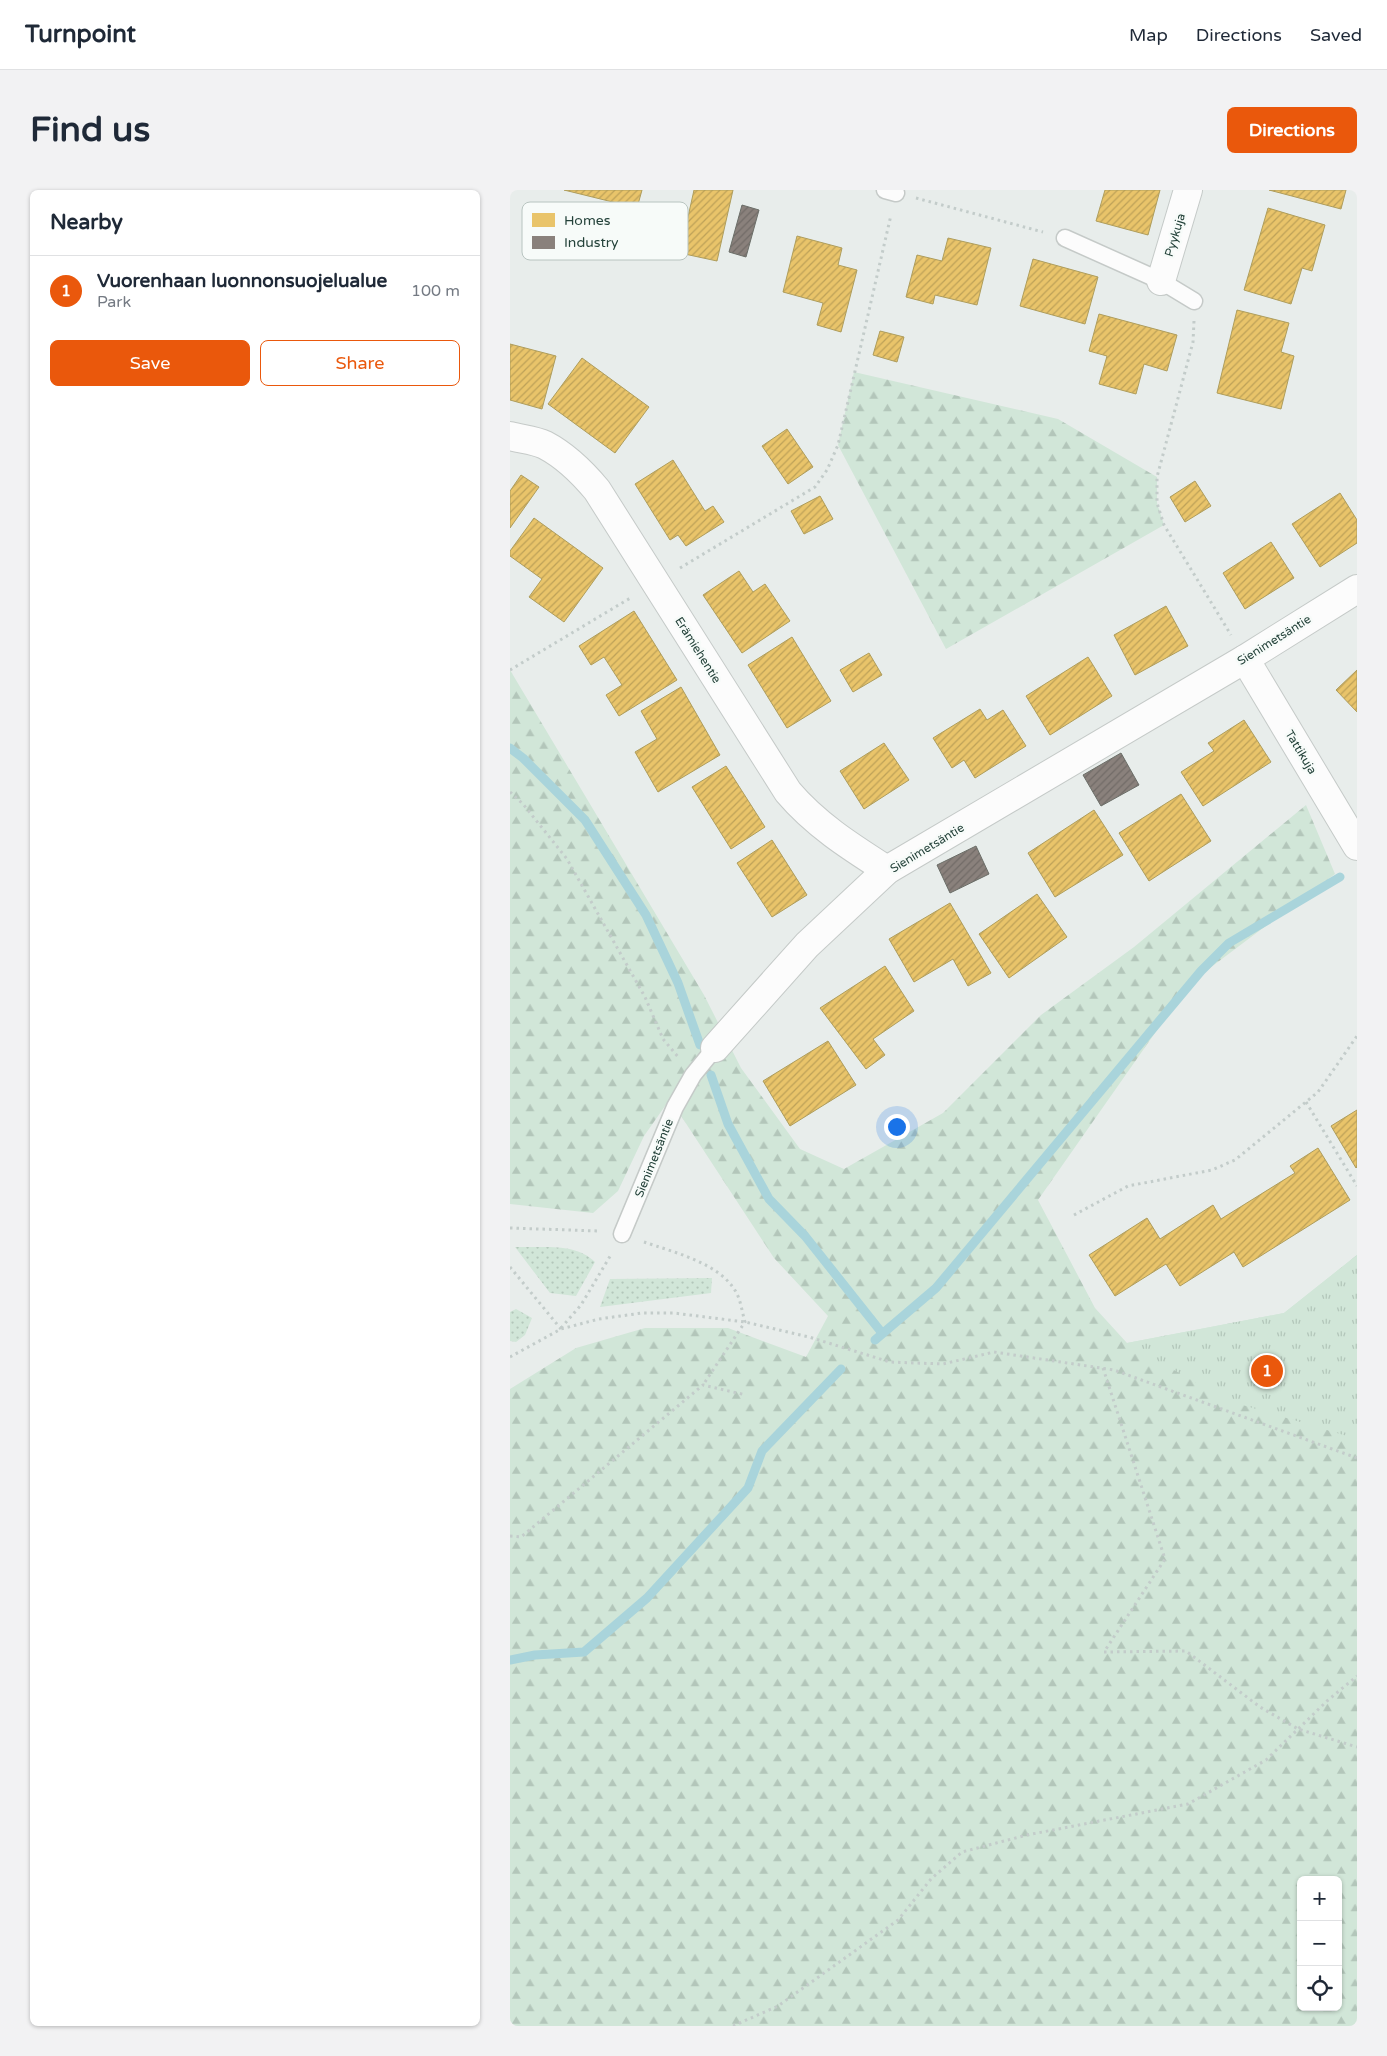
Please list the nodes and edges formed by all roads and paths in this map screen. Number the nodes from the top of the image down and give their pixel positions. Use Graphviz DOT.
graph roads {
  1 [pos="1188,190"];
  2 [pos="891,192"];
  3 [pos="1065,238"];
  4 [pos="1161,280"];
  5 [pos="1194,301"];
  6 [pos="510,436"];
  7 [pos="656,583"];
  8 [pos="1357,589"];
  9 [pos="1245,659"];
  10 [pos="510,670"];
  11 [pos="510,792"];
  12 [pos="1357,846"];
  13 [pos="887,870"];
  14 [pos="1357,1036"];
  15 [pos="715,1048"];
  16 [pos="693,1075"];
  17 [pos="1306,1102"];
  18 [pos="1357,1186"];
  19 [pos="1074,1215"];
  20 [pos="510,1228"];
  21 [pos="622,1234"];
  22 [pos="510,1267"];
  23 [pos="745,1322"];
  24 [pos="561,1329"];
  25 [pos="510,1357"];
  26 [pos="1103,1368"];
  27 [pos="703,1386"];
  28 [pos="746,1395"];
  29 [pos="1357,1458"];
  30 [pos="510,1536"];
  31 [pos="1357,1676"];
  32 [pos="1298,1729"];
  33 [pos="1357,1747"];
  34 [pos="733,2026"];
  1 -- 4 [label="street, Pyykuja"];
  2 -- 3 [label="path"];
  2 -- 7 [label="path"];
  3 -- 4 [label="lane"];
  4 -- 5 [label="lane"];
  5 -- 9 [label="path"];
  6 -- 7 [label="street, Erämiehentie"];
  7 -- 10 [label="path"];
  7 -- 13 [label="street, Erämiehentie"];
  8 -- 9 [label="street, Sienimetsäntie"];
  9 -- 12 [label="street, Tattikuja"];
  9 -- 13 [label="street, Sienimetsäntie"];
  11 -- 16 [label="path"];
  13 -- 15 [label="street, Sienimetsäntie"];
  14 -- 17 [label="path"];
  15 -- 16 [label="lane, Sienimetsäntie"];
  16 -- 21 [label="lane, Sienimetsäntie"];
  17 -- 18 [label="path"];
  17 -- 19 [label="path"];
  20 -- 21 [label="path"];
  21 -- 23 [label="path"];
  21 -- 24 [label="path"];
  22 -- 24 [label="path"];
  23 -- 24 [label="path"];
  23 -- 26 [label="path"];
  23 -- 27 [label="path"];
  24 -- 25 [label="path"];
  26 -- 29 [label="path"];
  26 -- 32 [label="path"];
  27 -- 28 [label="path"];
  27 -- 30 [label="path"];
  31 -- 32 [label="path"];
  32 -- 33 [label="path"];
  32 -- 34 [label="path"];
}
